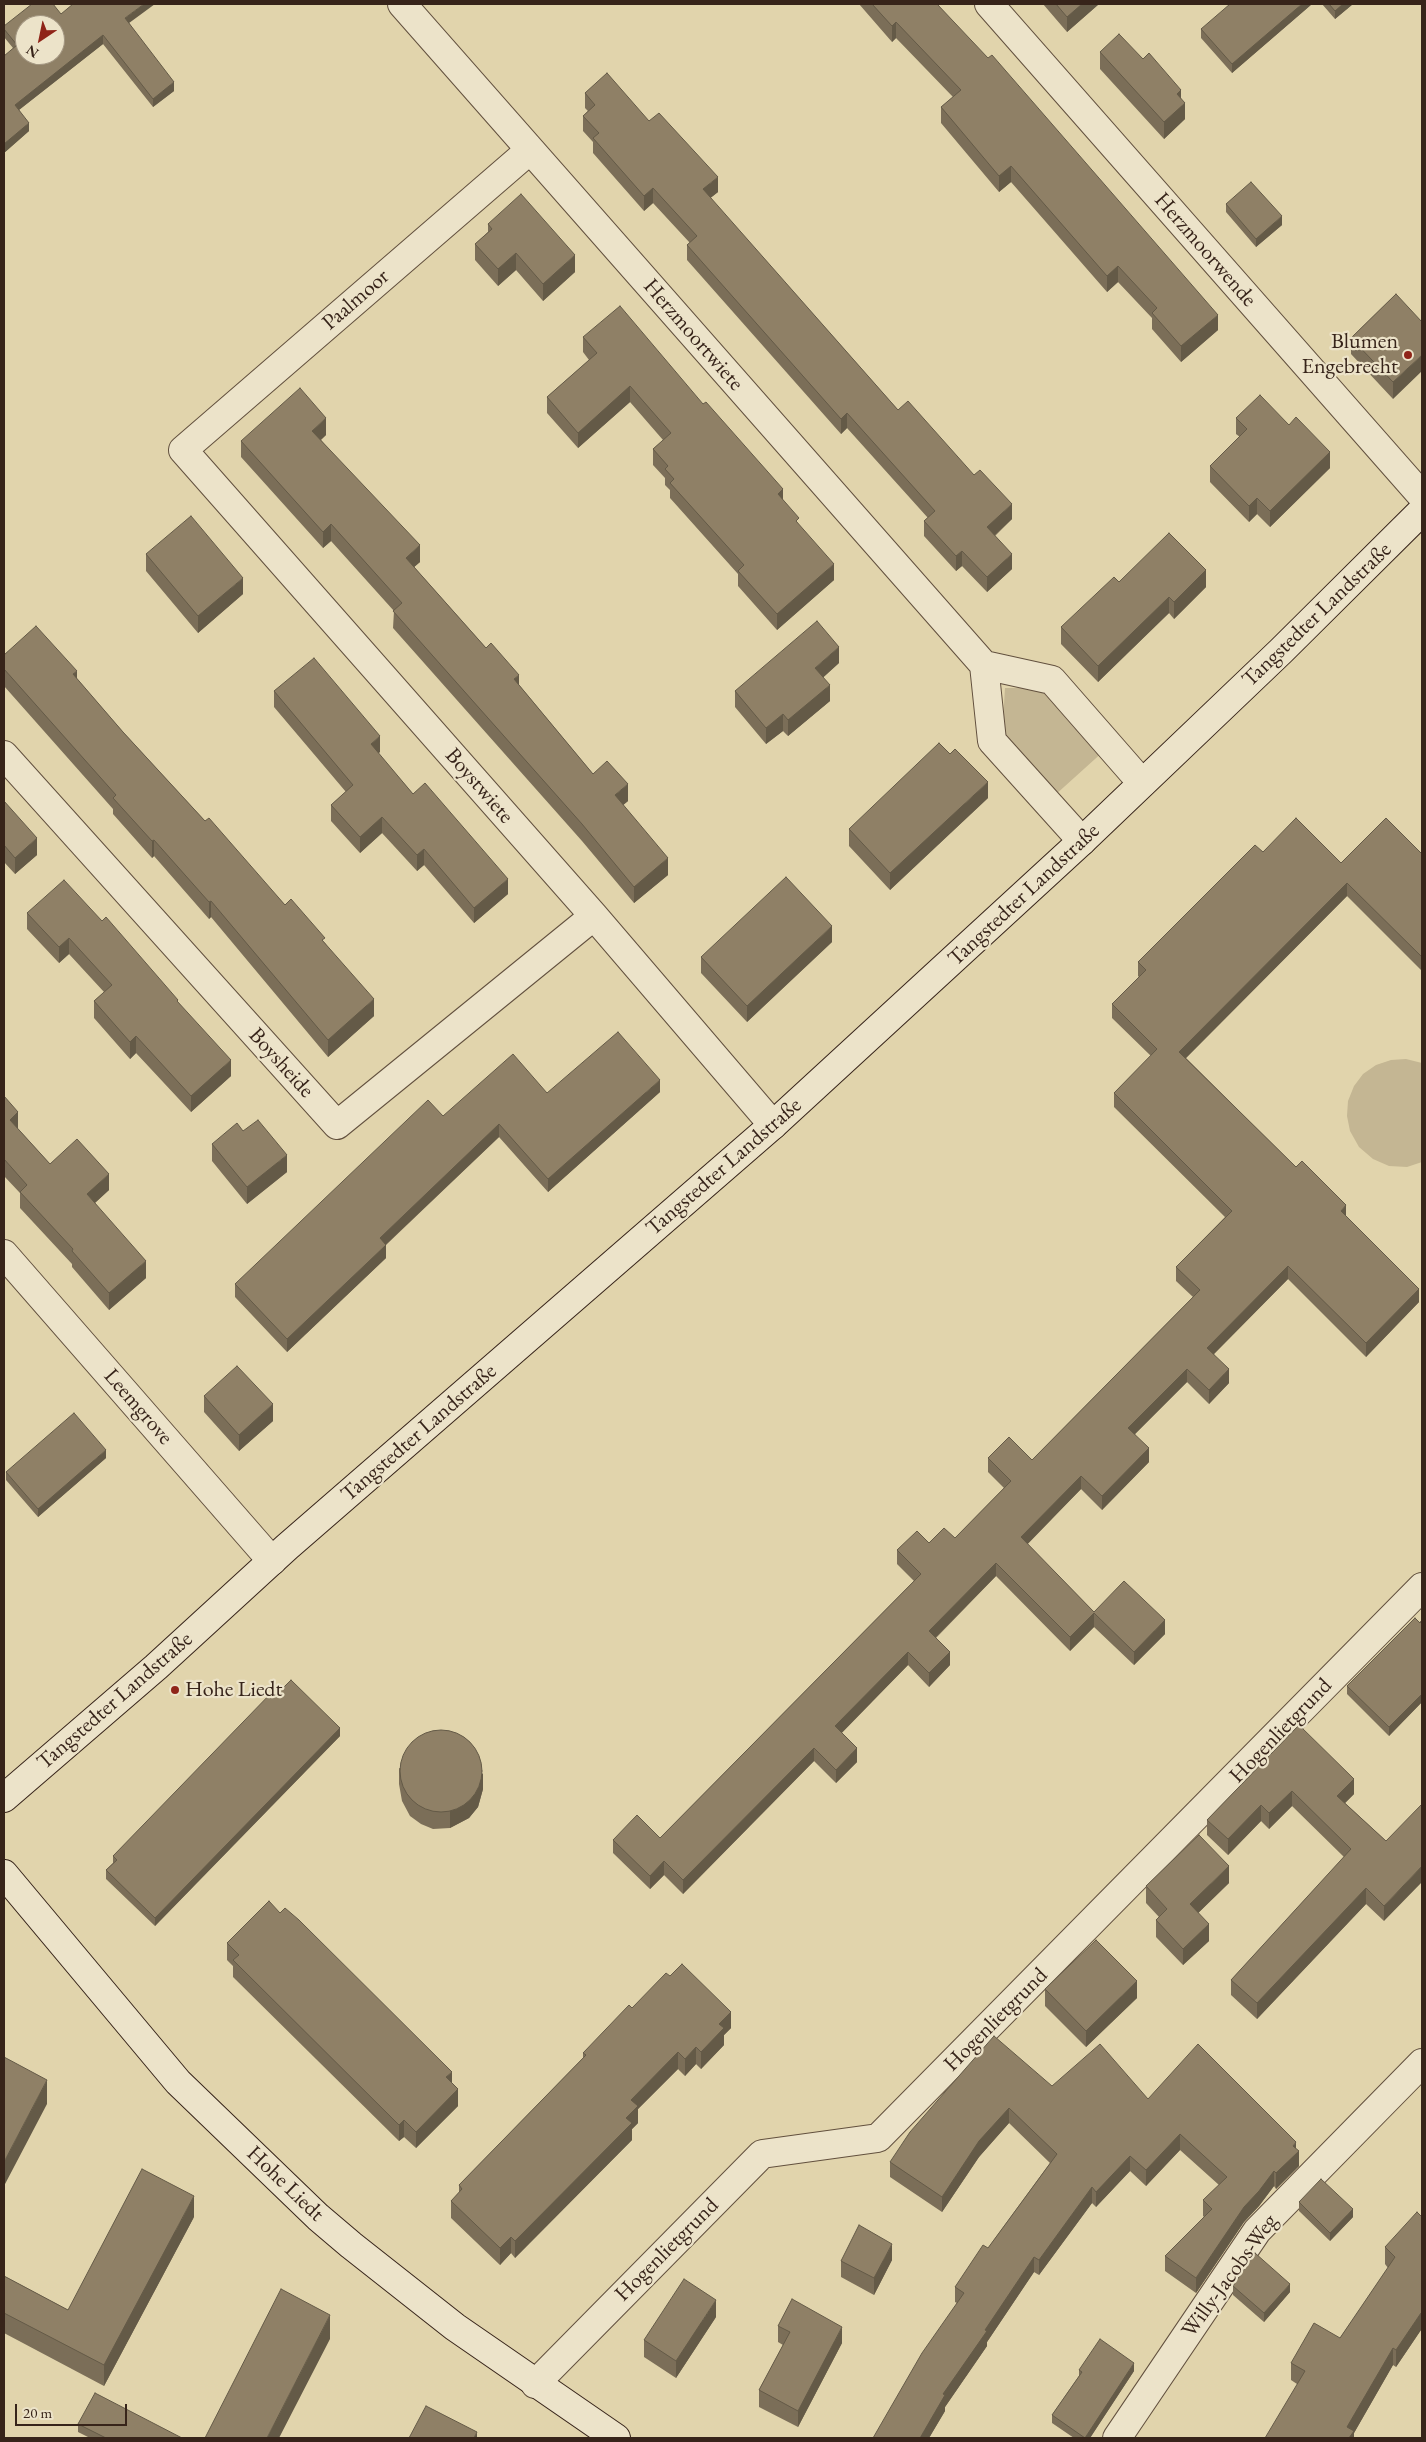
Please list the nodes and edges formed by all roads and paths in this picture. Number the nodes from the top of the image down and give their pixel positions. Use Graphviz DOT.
graph roads {
  1 [pos="402,4"];
  2 [pos="989,4"];
  3 [pos="530,150"];
  4 [pos="183,450"];
  5 [pos="1422,496"];
  6 [pos="1422,511"];
  7 [pos="984,665"];
  8 [pos="4,755"];
  9 [pos="1142,783"];
  10 [pos="1082,841"];
  11 [pos="594,916"];
  12 [pos="773,1125"];
  13 [pos="4,1254"];
  14 [pos="272,1561"];
  15 [pos="1422,1586"];
  16 [pos="4,1798"];
  17 [pos="4,1874"];
  18 [pos="1422,2063"];
  19 [pos="535,2384"];
  20 [pos="616,2438"];
  21 [pos="1117,2438"];
  1 -- 3 [label="street, Herzmoortwiete"];
  2 -- 5 [label="street, Herzmoorwende"];
  3 -- 4 [label="street, Paalmoor"];
  3 -- 7 [label="street, Herzmoortwiete"];
  4 -- 11 [label="street, Boystwiete"];
  6 -- 9 [label="street, Tangstedter Landstraße"];
  7 -- 9 [label="street"];
  7 -- 10 [label="street"];
  8 -- 11 [label="street, Boysheide"];
  9 -- 10 [label="street, Tangstedter Landstraße"];
  10 -- 12 [label="street, Tangstedter Landstraße"];
  11 -- 12 [label="street, Boystwiete"];
  12 -- 14 [label="street, Tangstedter Landstraße"];
  13 -- 14 [label="street, Leemgrove"];
  14 -- 16 [label="street, Tangstedter Landstraße"];
  15 -- 19 [label="street, Hogenlietgrund"];
  17 -- 19 [label="street, Hohe Liedt"];
  18 -- 21 [label="street, Willy-Jacobs-Weg"];
  19 -- 20 [label="street, Hohe Liedt"];
}
